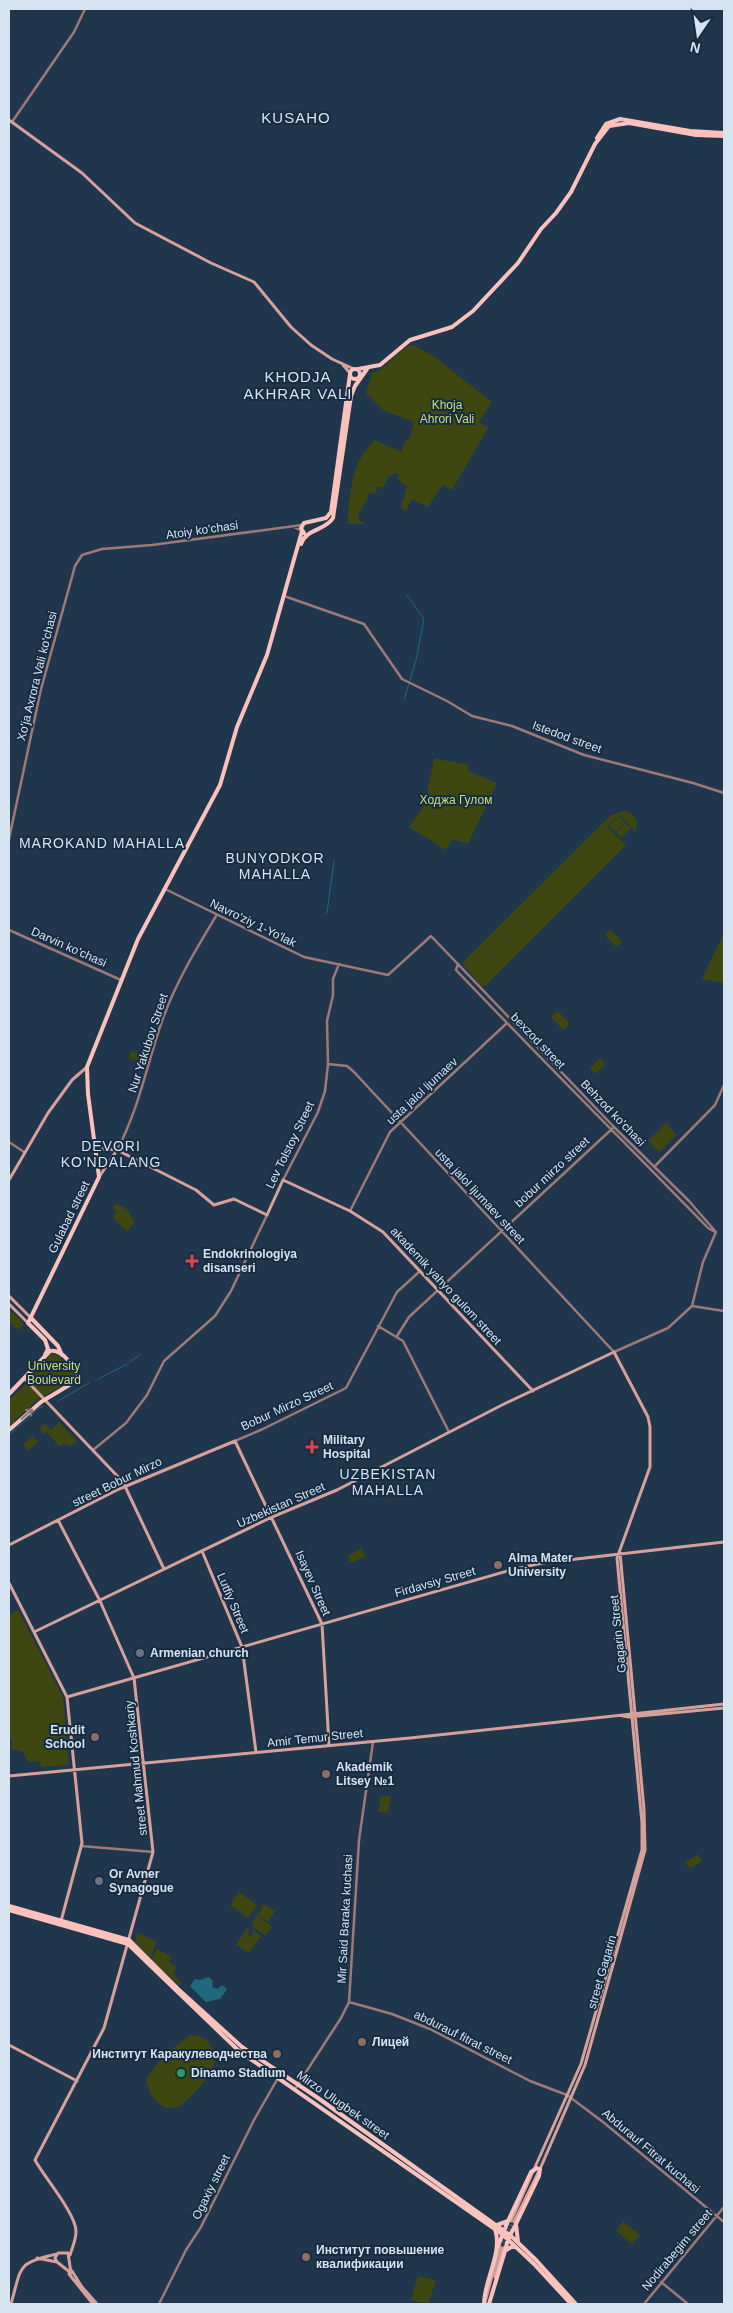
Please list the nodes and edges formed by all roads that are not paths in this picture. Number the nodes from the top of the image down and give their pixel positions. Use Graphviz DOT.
graph roads {
  1 [pos="85,9"];
  2 [pos="11,121"];
  3 [pos="724,134"];
  4 [pos="341,363"];
  5 [pos="356,369"];
  6 [pos="367,369"];
  7 [pos="350,374"];
  8 [pos="359,376"];
  9 [pos="355,386"];
  10 [pos="308,523"];
  11 [pos="288,525"];
  12 [pos="302,525"];
  13 [pos="302,531"];
  14 [pos="309,533"];
  15 [pos="117,547"];
  16 [pos="295,558"];
  17 [pos="284,596"];
  18 [pos="724,793"];
  19 [pos="9,839"];
  20 [pos="164,888"];
  21 [pos="216,915"];
  22 [pos="9,930"];
  23 [pos="339,964"];
  24 [pos="458,964"];
  25 [pos="121,980"];
  26 [pos="507,1022"];
  27 [pos="328,1064"];
  28 [pos="88,1067"];
  29 [pos="560,1071"];
  30 [pos="724,1085"];
  31 [pos="401,1124"];
  32 [pos="614,1127"];
  33 [pos="610,1130"];
  34 [pos="9,1142"];
  35 [pos="94,1148"];
  36 [pos="117,1150"];
  37 [pos="24,1152"];
  38 [pos="654,1167"];
  39 [pos="652,1171"];
  40 [pos="100,1177"];
  41 [pos="9,1180"];
  42 [pos="283,1180"];
  43 [pos="350,1211"];
  44 [pos="267,1215"];
  45 [pos="502,1231"];
  46 [pos="716,1232"];
  47 [pos="420,1271"];
  48 [pos="439,1291"];
  49 [pos="9,1296"];
  50 [pos="9,1304"];
  51 [pos="692,1306"];
  52 [pos="724,1310"];
  53 [pos="31,1318"];
  54 [pos="28,1323"];
  55 [pos="378,1326"];
  56 [pos="397,1336"];
  57 [pos="614,1352"];
  58 [pos="45,1355"];
  59 [pos="62,1355"];
  60 [pos="25,1378"];
  61 [pos="533,1391"];
  62 [pos="9,1394"];
  63 [pos="45,1399"];
  64 [pos="9,1430"];
  65 [pos="449,1432"];
  66 [pos="235,1440"];
  67 [pos="93,1450"];
  68 [pos="125,1487"];
  69 [pos="272,1517"];
  70 [pos="58,1520"];
  71 [pos="724,1542"];
  72 [pos="9,1545"];
  73 [pos="202,1551"];
  74 [pos="620,1553"];
  75 [pos="164,1569"];
  76 [pos="9,1583"];
  77 [pos="100,1599"];
  78 [pos="322,1624"];
  79 [pos="35,1633"];
  80 [pos="242,1647"];
  81 [pos="134,1678"];
  82 [pos="67,1697"];
  83 [pos="724,1706"];
  84 [pos="634,1715"];
  85 [pos="373,1741"];
  86 [pos="329,1745"];
  87 [pos="256,1752"];
  88 [pos="145,1763"];
  89 [pos="76,1769"];
  90 [pos="9,1776"];
  91 [pos="81,1846"];
  92 [pos="153,1852"];
  93 [pos="9,1906"];
  94 [pos="9,1910"];
  95 [pos="61,1922"];
  96 [pos="129,1942"];
  97 [pos="349,2002"];
  98 [pos="9,2045"];
  99 [pos="278,2077"];
  100 [pos="77,2081"];
  101 [pos="296,2087"];
  102 [pos="567,2095"];
  103 [pos="570,2099"];
  104 [pos="538,2168"];
  105 [pos="724,2207"];
  106 [pos="717,2216"];
  107 [pos="512,2222"];
  108 [pos="724,2222"];
  109 [pos="496,2227"];
  110 [pos="504,2233"];
  111 [pos="508,2237"];
  112 [pos="73,2245"];
  113 [pos="518,2246"];
  114 [pos="501,2249"];
  115 [pos="65,2252"];
  116 [pos="58,2254"];
  117 [pos="70,2255"];
  118 [pos="37,2258"];
  119 [pos="57,2262"];
  120 [pos="70,2272"];
  121 [pos="661,2282"];
  122 [pos="12,2304"];
  123 [pos="93,2304"];
  124 [pos="97,2304"];
  125 [pos="159,2304"];
  126 [pos="487,2304"];
  127 [pos="570,2304"];
  128 [pos="576,2304"];
  129 [pos="644,2304"];
  130 [pos="688,2304"];
  1 -- 2 [label="street"];
  2 -- 4 [label="main road"];
  3 -- 6 [label="main road"];
  4 -- 5 [label="main road"];
  4 -- 7 [label="main road"];
  5 -- 6 [label="main road"];
  5 -- 7 [label="main road"];
  5 -- 8 [label="main road"];
  6 -- 8 [label="main road"];
  6 -- 9 [label="main road"];
  7 -- 8 [label="main road"];
  7 -- 10 [label="main road"];
  8 -- 9 [label="main road"];
  9 -- 14 [label="main road"];
  10 -- 12 [label="main road"];
  10 -- 14 [label="main road"];
  11 -- 12 [label="street, Atoiy ko'chasi"];
  11 -- 13 [label="street"];
  11 -- 15 [label="street, Atoiy ko'chasi"];
  12 -- 13 [label="main road"];
  13 -- 14 [label="main road"];
  13 -- 16 [label="main road"];
  14 -- 16 [label="main road"];
  15 -- 19 [label="street, Xo'ja Axrora Vali ko'chasi"];
  16 -- 17 [label="main road, Gulabad street"];
  17 -- 18 [label="street, Istedod street"];
  17 -- 20 [label="main road, Gulabad street"];
  20 -- 21 [label="street, Navro'ziy 1-Yo'lak"];
  20 -- 25 [label="main road, Gulabad street"];
  21 -- 23 [label="street, Navro'ziy 1-Yo'lak"];
  21 -- 36 [label="street, Nur Yakubov Street"];
  22 -- 25 [label="street, Darvin ko'chasi"];
  23 -- 24 [label="street, Navro'ziy 1-Yo'lak"];
  23 -- 27 [label="street, Lev Tolstoy Street"];
  24 -- 26 [label="street, bexzod street"];
  24 -- 29 [label="street, bexzod street"];
  25 -- 28 [label="main road, Gulabad street"];
  26 -- 31 [label="street, usta jalol ljumaev"];
  26 -- 33 [label="street, bexzod street"];
  27 -- 31 [label="street, usta jalol ljumaev street"];
  27 -- 42 [label="street, Lev Tolstoy Street"];
  28 -- 35 [label="main road, Gulabad street"];
  28 -- 37 [label="main road"];
  29 -- 32 [label="street, Behzod ko'chasi"];
  30 -- 38 [label="street"];
  31 -- 43 [label="street, usta jalol ljumaev"];
  31 -- 45 [label="street, usta jalol ljumaev street"];
  32 -- 33 [label="street, bobur mirzo street"];
  32 -- 38 [label="street, Behzod ko'chasi"];
  33 -- 39 [label="street, bexzod street"];
  33 -- 45 [label="street, bobur mirzo street"];
  34 -- 37 [label="street"];
  35 -- 36 [label="main road"];
  35 -- 40 [label="main road, Gulabad street"];
  36 -- 40 [label="main road, Nur Yakubov Street"];
  36 -- 44 [label="main road"];
  37 -- 41 [label="main road"];
  38 -- 39 [label="street"];
  38 -- 46 [label="street, Behzod ko'chasi"];
  39 -- 46 [label="street, bexzod street"];
  40 -- 53 [label="main road, Gulabad street"];
  42 -- 43 [label="main road, akademik yahyo gulom street"];
  42 -- 44 [label="main road, Lev Tolstoy Street"];
  43 -- 47 [label="main road, akademik yahyo gulom street"];
  44 -- 67 [label="street"];
  45 -- 48 [label="street, bobur mirzo street"];
  45 -- 57 [label="street, usta jalol ljumaev street"];
  46 -- 51 [label="street"];
  47 -- 48 [label="main road, akademik yahyo gulom street"];
  47 -- 55 [label="street, Bobur Mirzo Street"];
  48 -- 56 [label="street, bobur mirzo street"];
  48 -- 61 [label="main road, akademik yahyo gulom street"];
  49 -- 53 [label="main road"];
  50 -- 54 [label="main road"];
  51 -- 52 [label="street"];
  51 -- 57 [label="street"];
  53 -- 54 [label="main road, Gulabad street"];
  53 -- 59 [label="main road"];
  54 -- 58 [label="main road"];
  55 -- 56 [label="street"];
  55 -- 66 [label="street, Bobur Mirzo Street"];
  56 -- 65 [label="street"];
  57 -- 61 [label="main road, Uzbekistan Street"];
  57 -- 74 [label="main road"];
  58 -- 59 [label="main road"];
  58 -- 60 [label="main road"];
  59 -- 63 [label="main road"];
  60 -- 62 [label="main road"];
  60 -- 63 [label="main road"];
  61 -- 65 [label="main road, Uzbekistan Street"];
  64 -- 63 [label="main road, one-way"];
  63 -- 67 [label="main road"];
  65 -- 69 [label="main road, Uzbekistan Street"];
  66 -- 68 [label="main road, street Bobur Mirzo"];
  66 -- 69 [label="main road, Isayev Street"];
  67 -- 68 [label="main road"];
  68 -- 70 [label="main road, street Bobur Mirzo"];
  68 -- 75 [label="main road"];
  69 -- 73 [label="main road, Uzbekistan Street"];
  69 -- 78 [label="main road, Isayev Street"];
  70 -- 72 [label="main road, street Bobur Mirzo"];
  70 -- 77 [label="main road, street Mahmud Koshkariy"];
  71 -- 74 [label="main road, Firdavsiy Street"];
  73 -- 75 [label="main road, Uzbekistan Street"];
  73 -- 80 [label="main road, Lutfiy Street"];
  74 -- 78 [label="main road, Firdavsiy Street"];
  74 -- 84 [label="main road"];
  75 -- 77 [label="main road, Uzbekistan Street"];
  76 -- 79 [label="main road"];
  77 -- 79 [label="main road, Uzbekistan Street"];
  77 -- 81 [label="main road, street Mahmud Koshkariy"];
  78 -- 80 [label="main road, Firdavsiy Street"];
  78 -- 86 [label="main road, Isayev Street"];
  79 -- 82 [label="main road"];
  80 -- 81 [label="main road, Firdavsiy Street"];
  80 -- 87 [label="main road, Lutfiy Street"];
  81 -- 82 [label="main road, Firdavsiy Street"];
  81 -- 88 [label="main road, street Mahmud Koshkariy"];
  82 -- 89 [label="main road"];
  83 -- 84 [label="main road, Amir Temur Street"];
  84 -- 85 [label="main road, Amir Temur Street"];
  84 -- 102 [label="main road, street Gagarin"];
  84 -- 103 [label="main road, street Gagarin"];
  85 -- 86 [label="main road, Amir Temur Street"];
  85 -- 97 [label="street, Mir Said Baraka kuchasi"];
  86 -- 87 [label="main road, Amir Temur Street"];
  87 -- 88 [label="main road, Amir Temur Street"];
  88 -- 89 [label="main road, Amir Temur Street"];
  88 -- 92 [label="main road, street Mahmud Koshkariy"];
  89 -- 90 [label="main road, Amir Temur Street"];
  89 -- 91 [label="main road"];
  91 -- 92 [label="street"];
  91 -- 95 [label="main road"];
  92 -- 96 [label="main road, street Mahmud Koshkariy"];
  93 -- 95 [label="main road, Mirzo Ulugbek street"];
  94 -- 95 [label="main road, Mirzo Ulugbek street"];
  95 -- 96 [label="main road, Mirzo Ulugbek street"];
  96 -- 99 [label="main road, Mirzo Ulugbek street"];
  96 -- 100 [label="main road, street Mahmud Koshkariy"];
  96 -- 101 [label="main road, Mirzo Ulugbek street"];
  97 -- 101 [label="street, Mir Said Baraka kuchasi"];
  97 -- 102 [label="street, abdurauf fitrat street"];
  98 -- 100 [label="main road"];
  99 -- 101 [label="main road, Mirzo Ulugbek street"];
  99 -- 125 [label="street, Ogaxiy street"];
  100 -- 112 [label="main road, street Mahmud Koshkariy"];
  101 -- 109 [label="main road, Mirzo Ulugbek street"];
  102 -- 103 [label="street, Abdurauf Fitrat kuchasi"];
  102 -- 104 [label="main road, street Gagarin"];
  103 -- 104 [label="main road, street Gagarin"];
  103 -- 106 [label="street, Abdurauf Fitrat kuchasi"];
  104 -- 107 [label="main road"];
  104 -- 107 [label="main road"];
  105 -- 106 [label="street, Nodirabegim street"];
  106 -- 108 [label="street, Abdurauf Fitrat kuchasi"];
  106 -- 121 [label="street, Nodirabegim street"];
  107 -- 109 [label="main road"];
  107 -- 110 [label="main road"];
  107 -- 111 [label="main road"];
  107 -- 113 [label="main road"];
  109 -- 110 [label="main road, Mirzo Ulugbek street"];
  109 -- 114 [label="main road"];
  110 -- 111 [label="main road, Mirzo Ulugbek street"];
  110 -- 114 [label="main road"];
  111 -- 113 [label="main road, Mirzo Ulugbek street"];
  111 -- 114 [label="main road"];
  112 -- 115 [label="main road"];
  112 -- 117 [label="main road"];
  113 -- 114 [label="main road"];
  113 -- 127 [label="main road, Mirzo Ulugbek street"];
  113 -- 128 [label="main road, Mirzo Ulugbek street"];
  114 -- 126 [label="main road"];
  114 -- 126 [label="main road"];
  115 -- 116 [label="main road"];
  115 -- 117 [label="main road"];
  116 -- 118 [label="main road"];
  116 -- 119 [label="main road"];
  117 -- 120 [label="main road"];
  118 -- 119 [label="main road"];
  118 -- 122 [label="main road"];
  119 -- 120 [label="main road"];
  120 -- 123 [label="main road"];
  120 -- 124 [label="main road"];
  121 -- 129 [label="street, Nodirabegim street"];
  121 -- 130 [label="street"];
}
